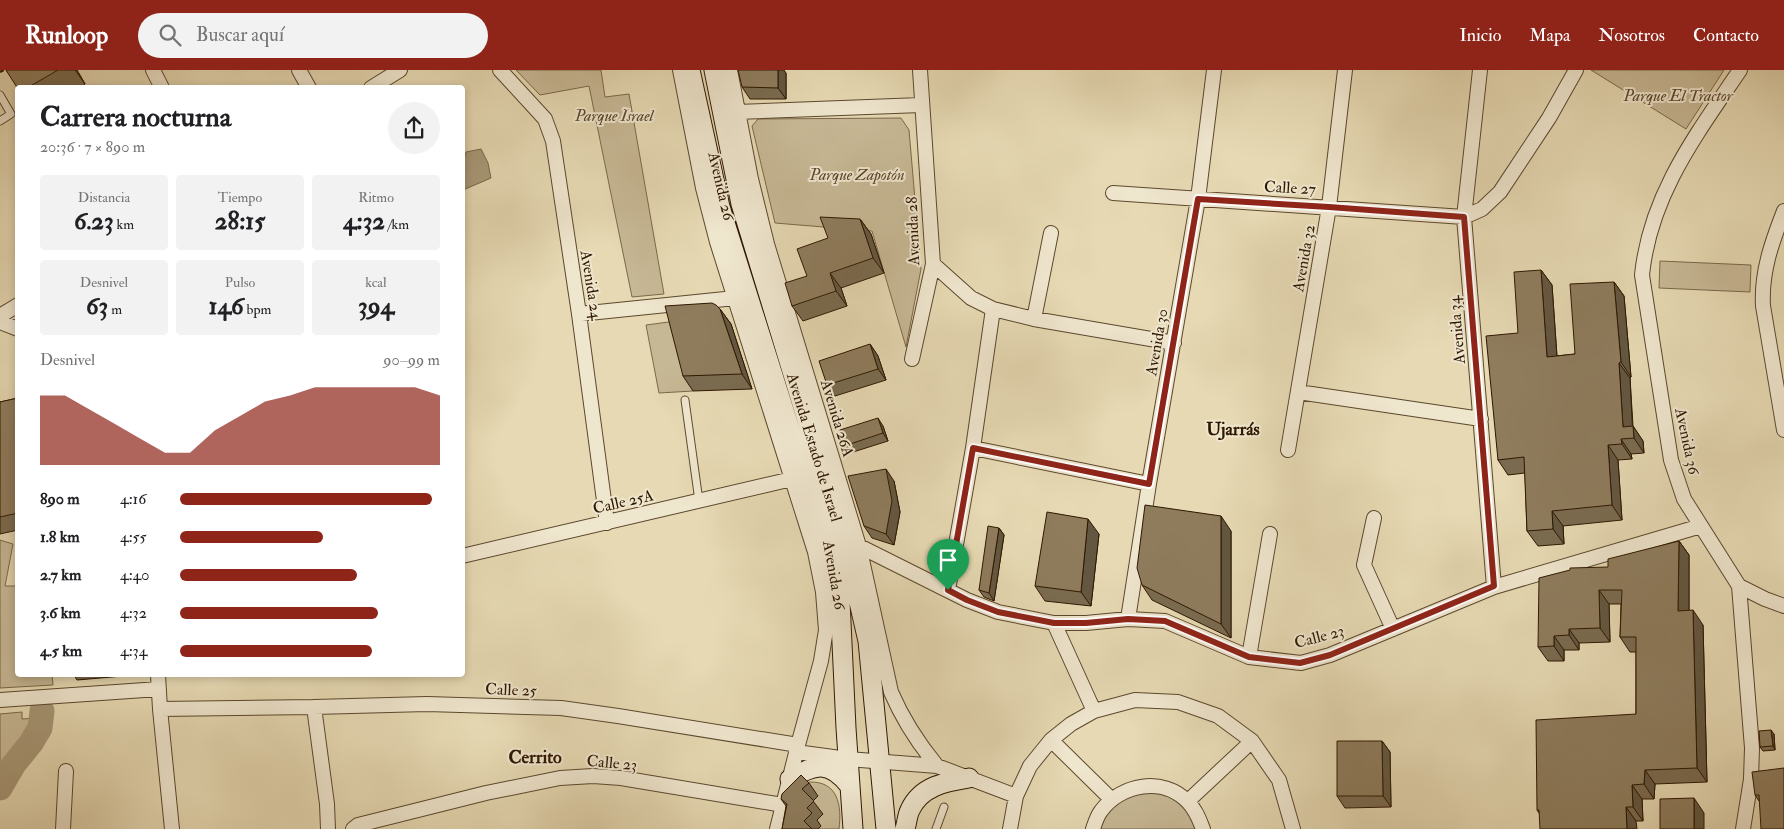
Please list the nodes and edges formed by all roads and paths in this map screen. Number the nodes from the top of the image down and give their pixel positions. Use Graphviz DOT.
graph roads {
  1 [pos="4,70"];
  2 [pos="153,70"];
  3 [pos="299,70"];
  4 [pos="400,70"];
  5 [pos="500,70"];
  6 [pos="682,70"];
  7 [pos="690,70"];
  8 [pos="714,70"];
  9 [pos="730,70"];
  10 [pos="920,70"];
  11 [pos="1214,70"];
  12 [pos="1345,70"];
  13 [pos="1480,70"];
  14 [pos="1576,70"];
  15 [pos="1740,70"];
  16 [pos="0,72"];
  17 [pos="160,85"];
  18 [pos="307,85"];
  19 [pos="375,85"];
  20 [pos="0,95"];
  21 [pos="696,97"];
  22 [pos="921,105"];
  23 [pos="737,112"];
  24 [pos="0,120"];
  25 [pos="1113,193"];
  26 [pos="1198,199"];
  27 [pos="1329,207"];
  28 [pos="1784,211"];
  29 [pos="1464,217"];
  30 [pos="1051,233"];
  31 [pos="933,264"];
  32 [pos="735,298"];
  33 [pos="15,307"];
  34 [pos="993,309"];
  35 [pos="579,314"];
  36 [pos="0,316"];
  37 [pos="1034,319"];
  38 [pos="0,322"];
  39 [pos="15,329"];
  40 [pos="1174,343"];
  41 [pos="912,359"];
  42 [pos="1298,392"];
  43 [pos="685,400"];
  44 [pos="1481,419"];
  45 [pos="1784,430"];
  46 [pos="973,448"];
  47 [pos="1288,450"];
  48 [pos="792,479"];
  49 [pos="1149,484"];
  50 [pos="699,501"];
  51 [pos="1374,518"];
  52 [pos="607,523"];
  53 [pos="1701,526"];
  54 [pos="1270,534"];
  55 [pos="859,546"];
  56 [pos="465,555"];
  57 [pos="1494,586"];
  58 [pos="1739,586"];
  59 [pos="948,590"];
  60 [pos="1784,606"];
  61 [pos="1128,619"];
  62 [pos="1054,623"];
  63 [pos="1392,629"];
  64 [pos="1249,657"];
  65 [pos="158,677"];
  66 [pos="158,689"];
  67 [pos="0,700"];
  68 [pos="314,708"];
  69 [pos="160,709"];
  70 [pos="1094,711"];
  71 [pos="1051,740"];
  72 [pos="1252,741"];
  73 [pos="797,748"];
  74 [pos="848,759"];
  75 [pos="880,762"];
  76 [pos="937,766"];
  77 [pos="66,771"];
  78 [pos="968,778"];
  79 [pos="790,779"];
  80 [pos="849,785"];
  81 [pos="1016,796"];
  82 [pos="1112,799"];
  83 [pos="1188,801"];
  84 [pos="783,805"];
  85 [pos="944,807"];
  86 [pos="63,829"];
  87 [pos="172,829"];
  88 [pos="328,829"];
  89 [pos="352,829"];
  90 [pos="777,829"];
  91 [pos="853,829"];
  92 [pos="886,829"];
  93 [pos="905,829"];
  94 [pos="936,829"];
  95 [pos="1010,829"];
  96 [pos="1093,829"];
  97 [pos="1203,829"];
  98 [pos="1293,829"];
  99 [pos="1743,829"];
  1 -- 16 [label="path"];
  2 -- 17 [label="street"];
  3 -- 18 [label="street"];
  4 -- 19 [label="street"];
  5 -- 35 [label="street, Avenida 24"];
  6 -- 21 [label="main road"];
  6 -- 32 [label="street, Avenida 26"];
  7 -- 21 [label="main road, Avenida Estado de Israel"];
  8 -- 75 [label="main road, Avenida Estado de Israel"];
  9 -- 23 [label="street, Avenida 26A"];
  10 -- 22 [label="street, Avenida 28"];
  11 -- 26 [label="street, Avenida 30"];
  12 -- 27 [label="street, Avenida 32"];
  13 -- 29 [label="street, Avenida 34"];
  14 -- 29 [label="street"];
  15 -- 53 [label="street, Avenida 36"];
  20 -- 24 [label="lane"];
  21 -- 74 [label="main road, Avenida Estado de Israel"];
  22 -- 23 [label="street"];
  22 -- 31 [label="street, Avenida 28"];
  23 -- 55 [label="street, Avenida 26A"];
  25 -- 26 [label="street, Calle 27"];
  26 -- 27 [label="street, Calle 27"];
  26 -- 40 [label="street, Avenida 30"];
  27 -- 29 [label="street, Calle 27"];
  27 -- 42 [label="street, Avenida 32"];
  28 -- 45 [label="street"];
  29 -- 44 [label="street, Avenida 34"];
  30 -- 37 [label="street"];
  31 -- 34 [label="street"];
  31 -- 41 [label="street, Avenida 28"];
  32 -- 35 [label="street"];
  32 -- 48 [label="street, Avenida 26"];
  33 -- 36 [label="street"];
  34 -- 37 [label="street"];
  34 -- 46 [label="street"];
  35 -- 52 [label="street, Avenida 24"];
  37 -- 40 [label="street"];
  38 -- 39 [label="street"];
  40 -- 49 [label="street, Avenida 30"];
  42 -- 44 [label="street"];
  42 -- 47 [label="street, Avenida 32"];
  43 -- 50 [label="lane"];
  44 -- 57 [label="street, Avenida 34"];
  46 -- 49 [label="street"];
  46 -- 59 [label="street"];
  48 -- 50 [label="street, Calle 25A"];
  48 -- 73 [label="street, Avenida 26"];
  49 -- 61 [label="street, Avenida 30"];
  50 -- 52 [label="street, Calle 25A"];
  51 -- 63 [label="street"];
  52 -- 56 [label="street, Calle 25A"];
  53 -- 57 [label="street, Calle 23"];
  53 -- 58 [label="street, Avenida 36"];
  54 -- 64 [label="street"];
  55 -- 59 [label="street, Calle 23"];
  55 -- 76 [label="street, Avenida 26A"];
  57 -- 63 [label="street, Calle 23"];
  58 -- 60 [label="street"];
  58 -- 99 [label="street, Avenida 36"];
  59 -- 62 [label="street, Calle 23"];
  61 -- 62 [label="street, Calle 23"];
  61 -- 64 [label="street, Calle 23"];
  62 -- 70 [label="street"];
  63 -- 64 [label="street, Calle 23"];
  65 -- 66 [label="street"];
  66 -- 67 [label="street"];
  66 -- 69 [label="street"];
  68 -- 69 [label="street, Calle 25"];
  68 -- 73 [label="street, Calle 25"];
  68 -- 88 [label="street"];
  69 -- 87 [label="street"];
  70 -- 71 [label="street"];
  70 -- 72 [label="street"];
  71 -- 81 [label="street"];
  71 -- 82 [label="street"];
  72 -- 83 [label="street"];
  72 -- 98 [label="street"];
  73 -- 74 [label="street, Calle 25"];
  73 -- 79 [label="street, Avenida 26"];
  74 -- 75 [label="street, Calle 25"];
  74 -- 80 [label="main road, Avenida Estado de Israel"];
  75 -- 76 [label="street, Calle 25"];
  75 -- 92 [label="main road, Avenida Estado de Israel"];
  76 -- 78 [label="street"];
  77 -- 86 [label="street"];
  78 -- 81 [label="street"];
  78 -- 93 [label="main road"];
  79 -- 80 [label="main road"];
  79 -- 84 [label="street, Avenida 26"];
  80 -- 91 [label="main road, Avenida Estado de Israel"];
  81 -- 95 [label="street"];
  82 -- 83 [label="street"];
  82 -- 96 [label="street"];
  83 -- 97 [label="street"];
  84 -- 89 [label="street, Calle 23"];
  84 -- 90 [label="street, Avenida 26"];
  85 -- 94 [label="lane"];
}
